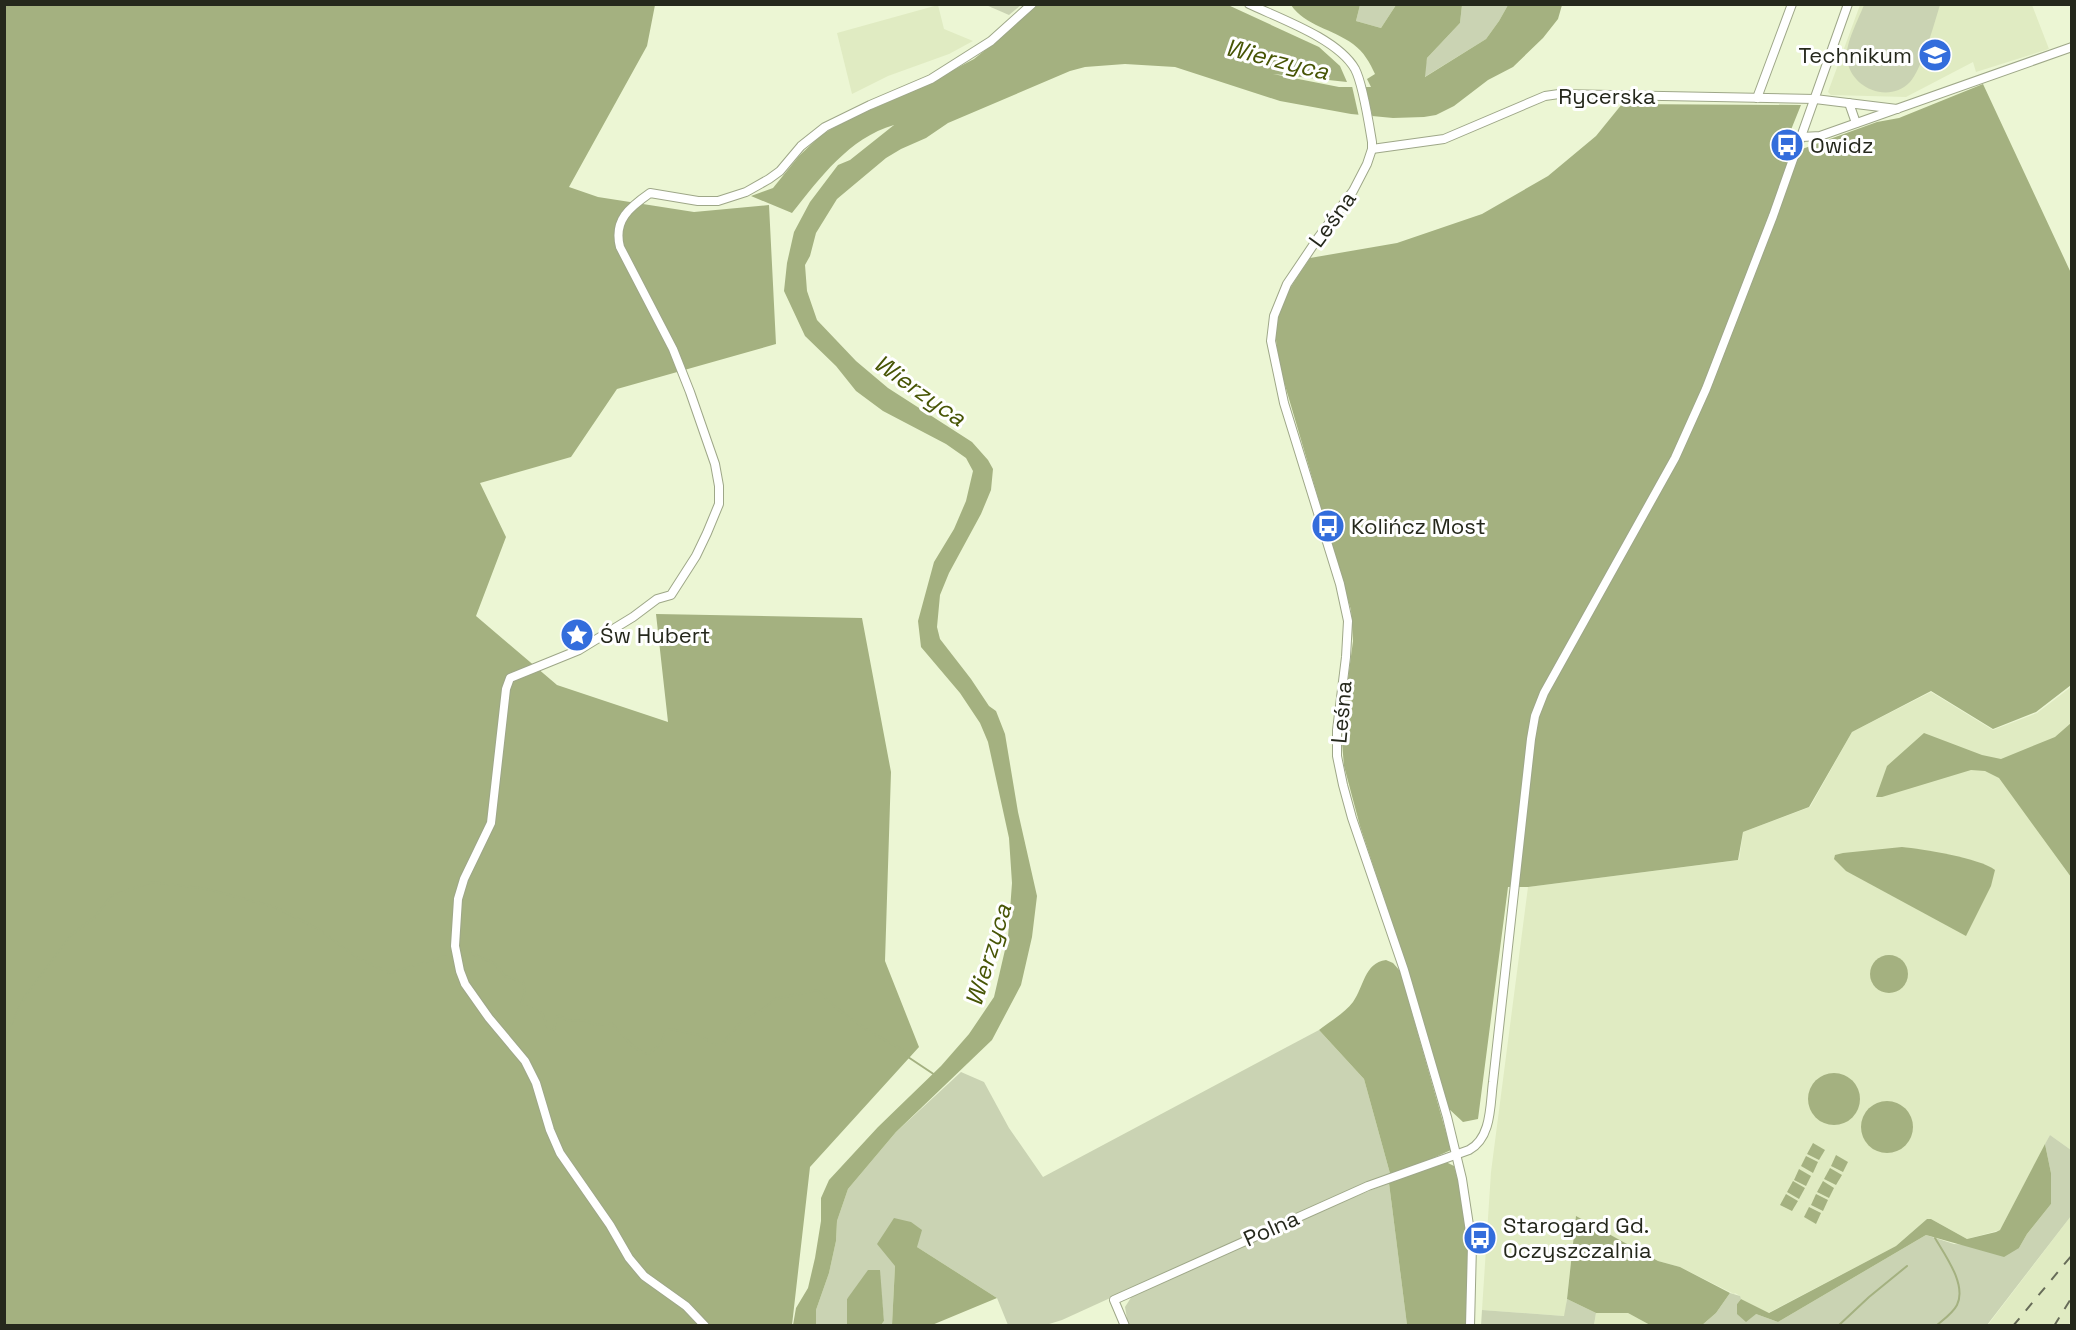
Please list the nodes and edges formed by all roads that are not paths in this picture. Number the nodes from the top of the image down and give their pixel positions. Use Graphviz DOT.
graph roads {
  1 [pos="1032,4"];
  2 [pos="1249,4"];
  3 [pos="1792,4"];
  4 [pos="1848,4"];
  5 [pos="2072,47"];
  6 [pos="1757,98"];
  7 [pos="1815,99"];
  8 [pos="1849,103"];
  9 [pos="1897,109"];
  10 [pos="1856,123"];
  11 [pos="1802,137"];
  12 [pos="1372,149"];
  13 [pos="1457,1155"];
  14 [pos="705,1326"];
  15 [pos="1125,1326"];
  16 [pos="1470,1326"];
  1 -- 14 [label="street"];
  2 -- 12 [label="street"];
  3 -- 6 [label="street"];
  4 -- 7 [label="street"];
  5 -- 9 [label="street"];
  6 -- 7 [label="street, Rycerska"];
  6 -- 12 [label="street, Rycerska"];
  7 -- 8 [label="street, Rycerska"];
  7 -- 11 [label="street"];
  8 -- 9 [label="street, Rycerska"];
  8 -- 10 [label="street"];
  9 -- 10 [label="street"];
  10 -- 11 [label="street"];
  11 -- 13 [label="street"];
  12 -- 13 [label="street, Leśna"];
  13 -- 15 [label="street, Polna"];
  13 -- 16 [label="street, Leśna"];
}
